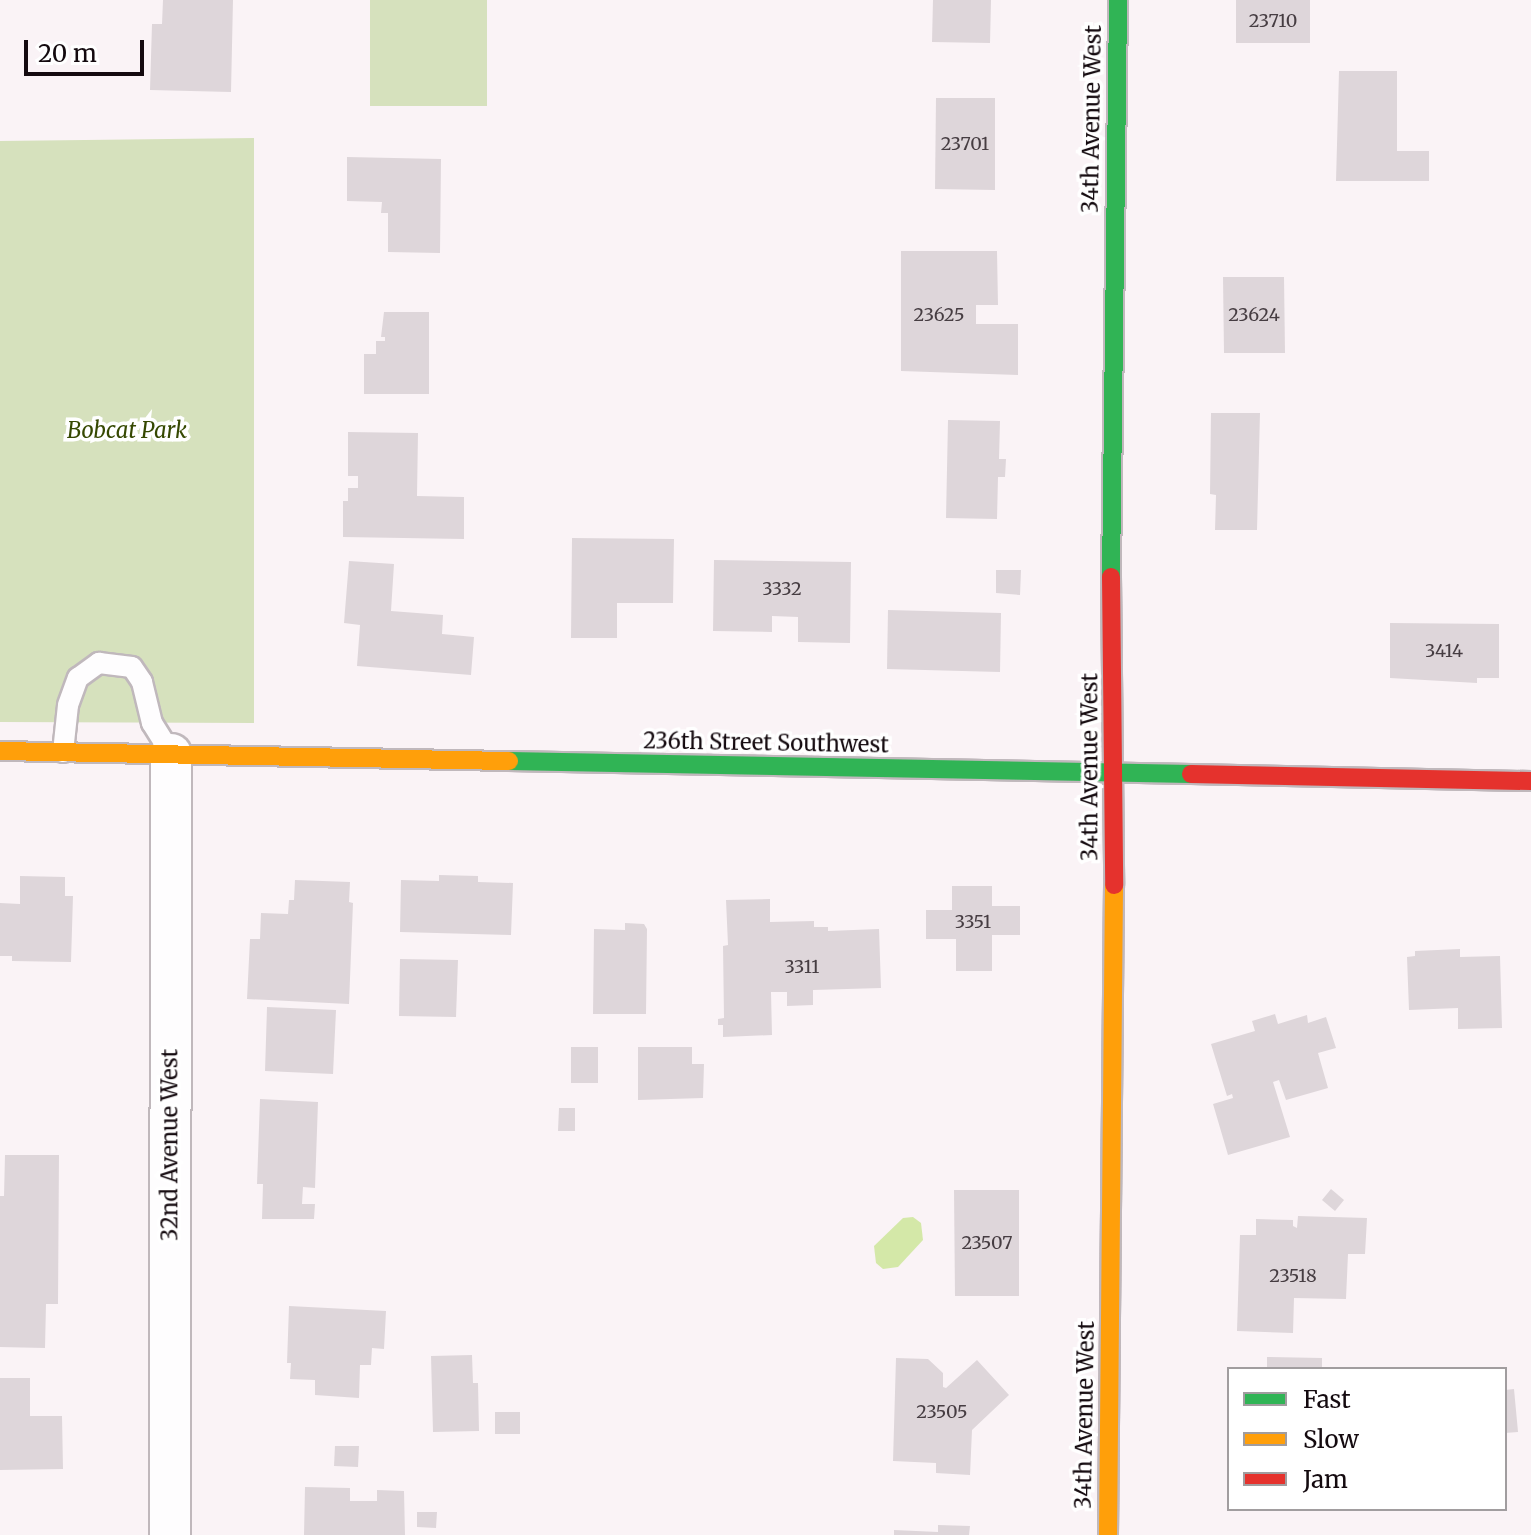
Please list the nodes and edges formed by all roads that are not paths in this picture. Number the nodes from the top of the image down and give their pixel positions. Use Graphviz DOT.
graph roads {
  1 [pos="1118,0"];
  2 [pos="0,751"];
  3 [pos="63,752"];
  4 [pos="171,754"];
  5 [pos="1115,774"];
  6 [pos="1531,781"];
  7 [pos="170,1535"];
  8 [pos="1108,1535"];
  1 -- 5 [label="street, 34th Avenue West"];
  2 -- 3 [label="street, 236th Street Southwest"];
  3 -- 4 [label="street, 236th Street Southwest"];
  3 -- 4 [label="lane"];
  4 -- 5 [label="street, 236th Street Southwest"];
  4 -- 7 [label="street, 32nd Avenue West"];
  5 -- 6 [label="street, 236th Street Southwest"];
  5 -- 8 [label="street, 34th Avenue West"];
}
